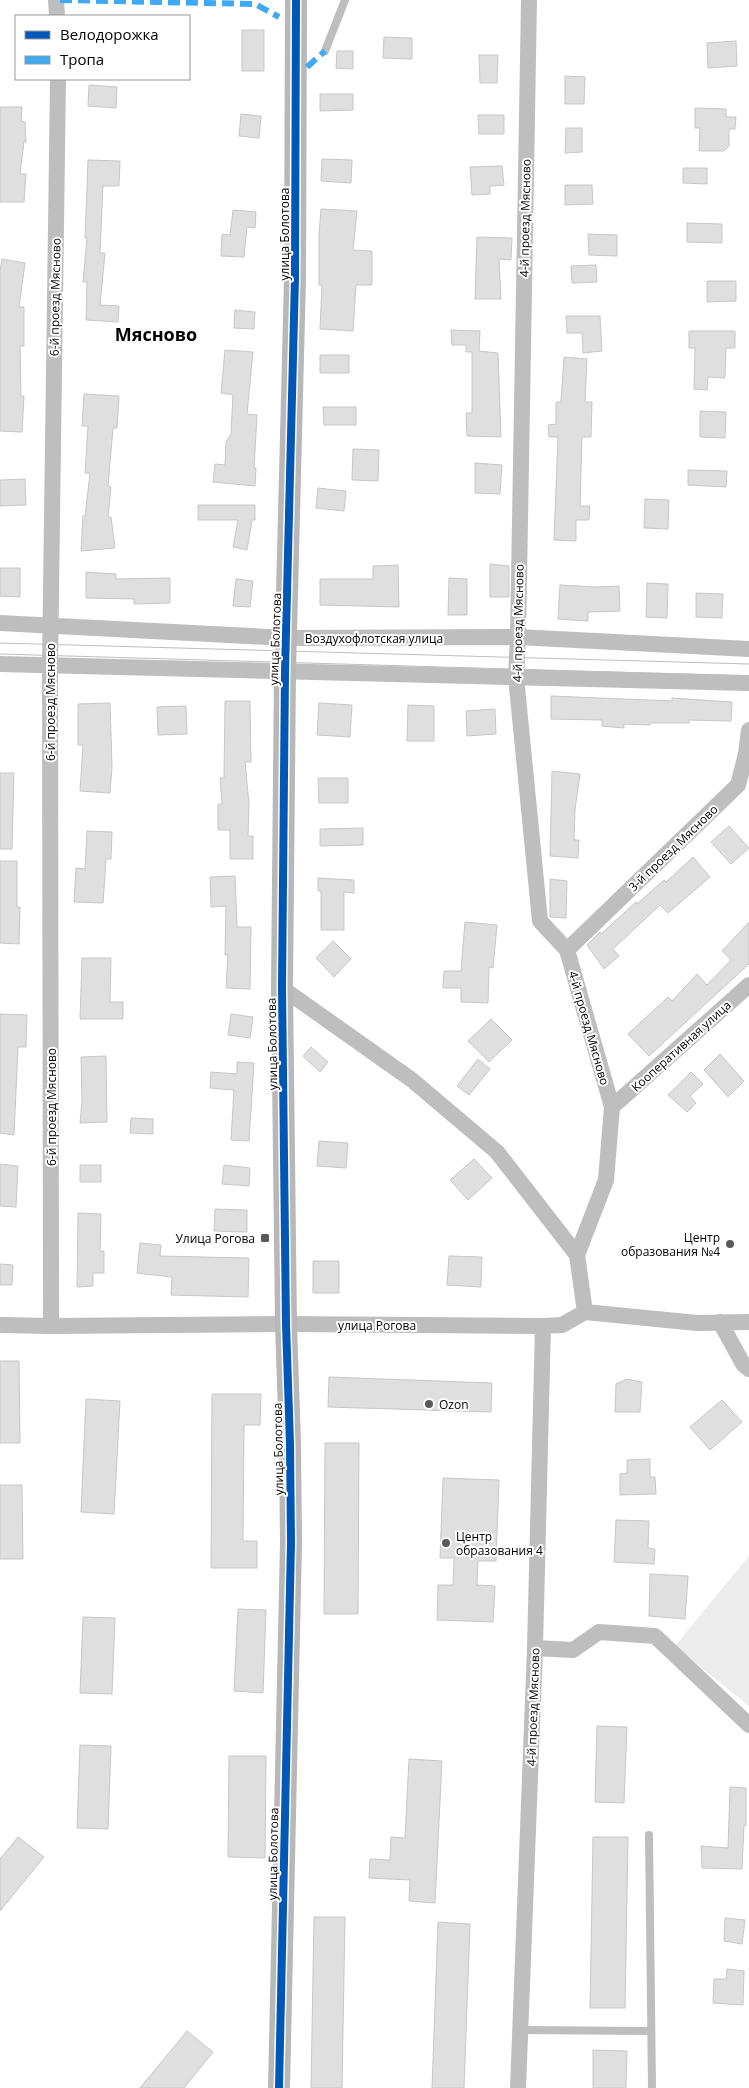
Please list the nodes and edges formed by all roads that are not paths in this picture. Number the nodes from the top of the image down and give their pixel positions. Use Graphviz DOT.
graph roads {
  1 [pos="56,0"];
  2 [pos="296,0"];
  3 [pos="345,0"];
  4 [pos="529,0"];
  5 [pos="57,15"];
  6 [pos="325,51"];
  7 [pos="58,80"];
  8 [pos="0,623"];
  9 [pos="50,625"];
  10 [pos="518,637"];
  11 [pos="287,638"];
  12 [pos="749,649"];
  13 [pos="0,664"];
  14 [pos="50,666"];
  15 [pos="285,672"];
  16 [pos="516,677"];
  17 [pos="749,683"];
  18 [pos="749,730"];
  19 [pos="567,950"];
  20 [pos="749,985"];
  21 [pos="282,988"];
  22 [pos="612,1107"];
  23 [pos="577,1255"];
  24 [pos="585,1312"];
  25 [pos="720,1322"];
  26 [pos="749,1322"];
  27 [pos="286,1324"];
  28 [pos="0,1325"];
  29 [pos="51,1326"];
  30 [pos="543,1326"];
  31 [pos="749,1369"];
  32 [pos="535,1648"];
  33 [pos="749,1725"];
  34 [pos="649,1835"];
  35 [pos="520,2030"];
  36 [pos="651,2031"];
  37 [pos="279,2088"];
  38 [pos="518,2088"];
  39 [pos="652,2088"];
  1 -- 5 [label="street"];
  2 -- 11 [label="street, улица Болотова"];
  3 -- 6 [label="lane"];
  4 -- 10 [label="street, 4-й проезд Мясново"];
  7 -- 9 [label="street, 6-й проезд Мясново"];
  8 -- 9 [label="street, Воздухофлотская улица"];
  9 -- 11 [label="street, Воздухофлотская улица"];
  9 -- 14 [label="street, 6-й проезд Мясново"];
  10 -- 11 [label="street, Воздухофлотская улица"];
  10 -- 12 [label="street, Воздухофлотская улица"];
  10 -- 16 [label="street, 4-й проезд Мясново"];
  11 -- 15 [label="street, улица Болотова"];
  13 -- 14 [label="street"];
  14 -- 15 [label="street"];
  14 -- 29 [label="street, 6-й проезд Мясново"];
  15 -- 16 [label="street"];
  15 -- 21 [label="street, улица Болотова"];
  16 -- 17 [label="street"];
  16 -- 19 [label="street, 4-й проезд Мясново"];
  18 -- 19 [label="street, 3-й проезд Мясново"];
  19 -- 22 [label="street, 4-й проезд Мясново"];
  20 -- 22 [label="street, Кооперативная улица"];
  21 -- 23 [label="street"];
  21 -- 27 [label="street, улица Болотова"];
  22 -- 23 [label="street, 4-й проезд Мясново"];
  23 -- 24 [label="street, 4-й проезд Мясново"];
  24 -- 25 [label="street"];
  24 -- 30 [label="street, улица Рогова"];
  25 -- 26 [label="street"];
  25 -- 31 [label="street"];
  27 -- 29 [label="street, улица Рогова"];
  27 -- 30 [label="street, улица Рогова"];
  27 -- 37 [label="street, улица Болотова"];
  28 -- 29 [label="street, улица Рогова"];
  30 -- 32 [label="street, 4-й проезд Мясново"];
  32 -- 33 [label="street"];
  32 -- 35 [label="street, 4-й проезд Мясново"];
  34 -- 36 [label="lane"];
  35 -- 36 [label="lane"];
  35 -- 38 [label="street, 4-й проезд Мясново"];
  36 -- 39 [label="lane"];
}
